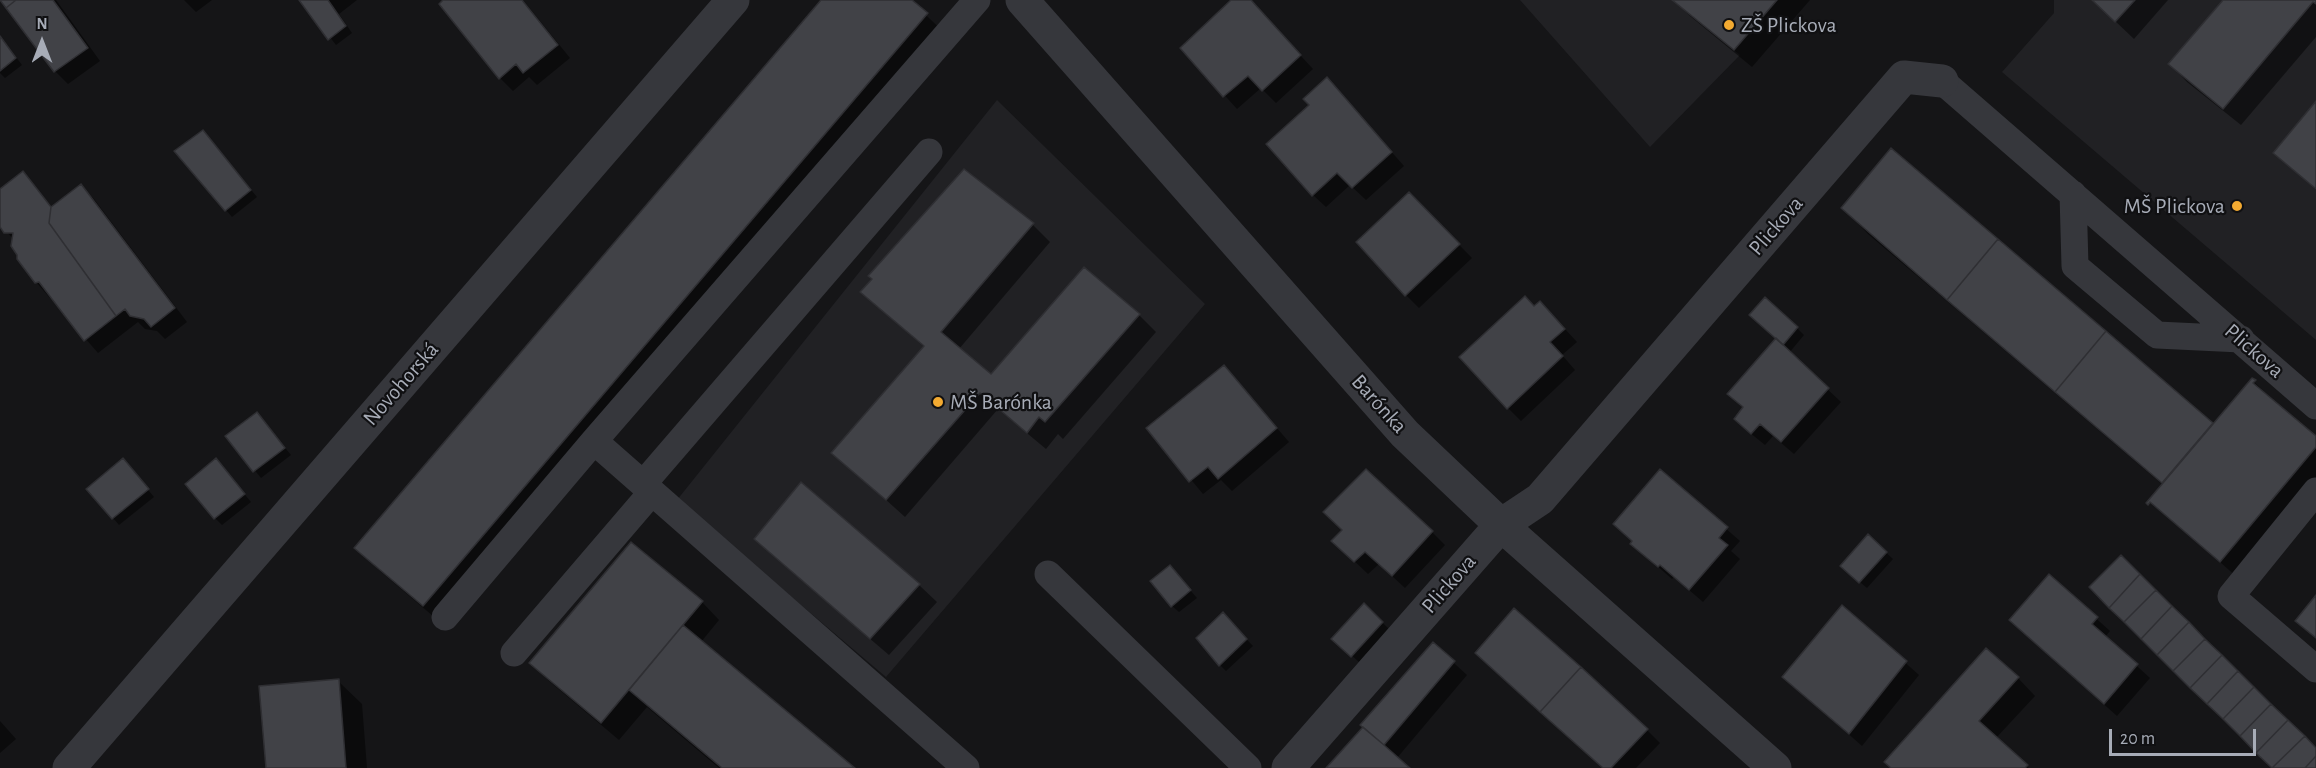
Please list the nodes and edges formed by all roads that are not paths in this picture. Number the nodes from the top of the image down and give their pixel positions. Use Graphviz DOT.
graph roads {
  1 [pos="977,0"];
  2 [pos="1022,0"];
  3 [pos="731,2"];
  4 [pos="1942,81"];
  5 [pos="929,152"];
  6 [pos="2073,194"];
  7 [pos="2241,339"];
  8 [pos="2316,406"];
  9 [pos="594,441"];
  10 [pos="647,488"];
  11 [pos="2316,491"];
  12 [pos="1501,525"];
  13 [pos="1048,574"];
  14 [pos="445,617"];
  15 [pos="514,653"];
  16 [pos="2316,669"];
  17 [pos="75,765"];
  18 [pos="966,768"];
  19 [pos="1248,768"];
  20 [pos="1288,768"];
  21 [pos="1775,768"];
  1 -- 9 [label="lane"];
  2 -- 12 [label="street, Barónka"];
  3 -- 17 [label="street, Novohorská"];
  4 -- 6 [label="lane, Plickova"];
  4 -- 12 [label="street, Plickova"];
  5 -- 10 [label="lane"];
  6 -- 7 [label="lane, Plickova"];
  6 -- 7 [label="lane"];
  7 -- 8 [label="lane, Plickova"];
  9 -- 10 [label="lane"];
  9 -- 14 [label="lane"];
  10 -- 15 [label="lane"];
  10 -- 18 [label="lane"];
  11 -- 16 [label="lane"];
  12 -- 20 [label="street, Plickova"];
  12 -- 21 [label="street, Barónka"];
  13 -- 19 [label="lane"];
}
